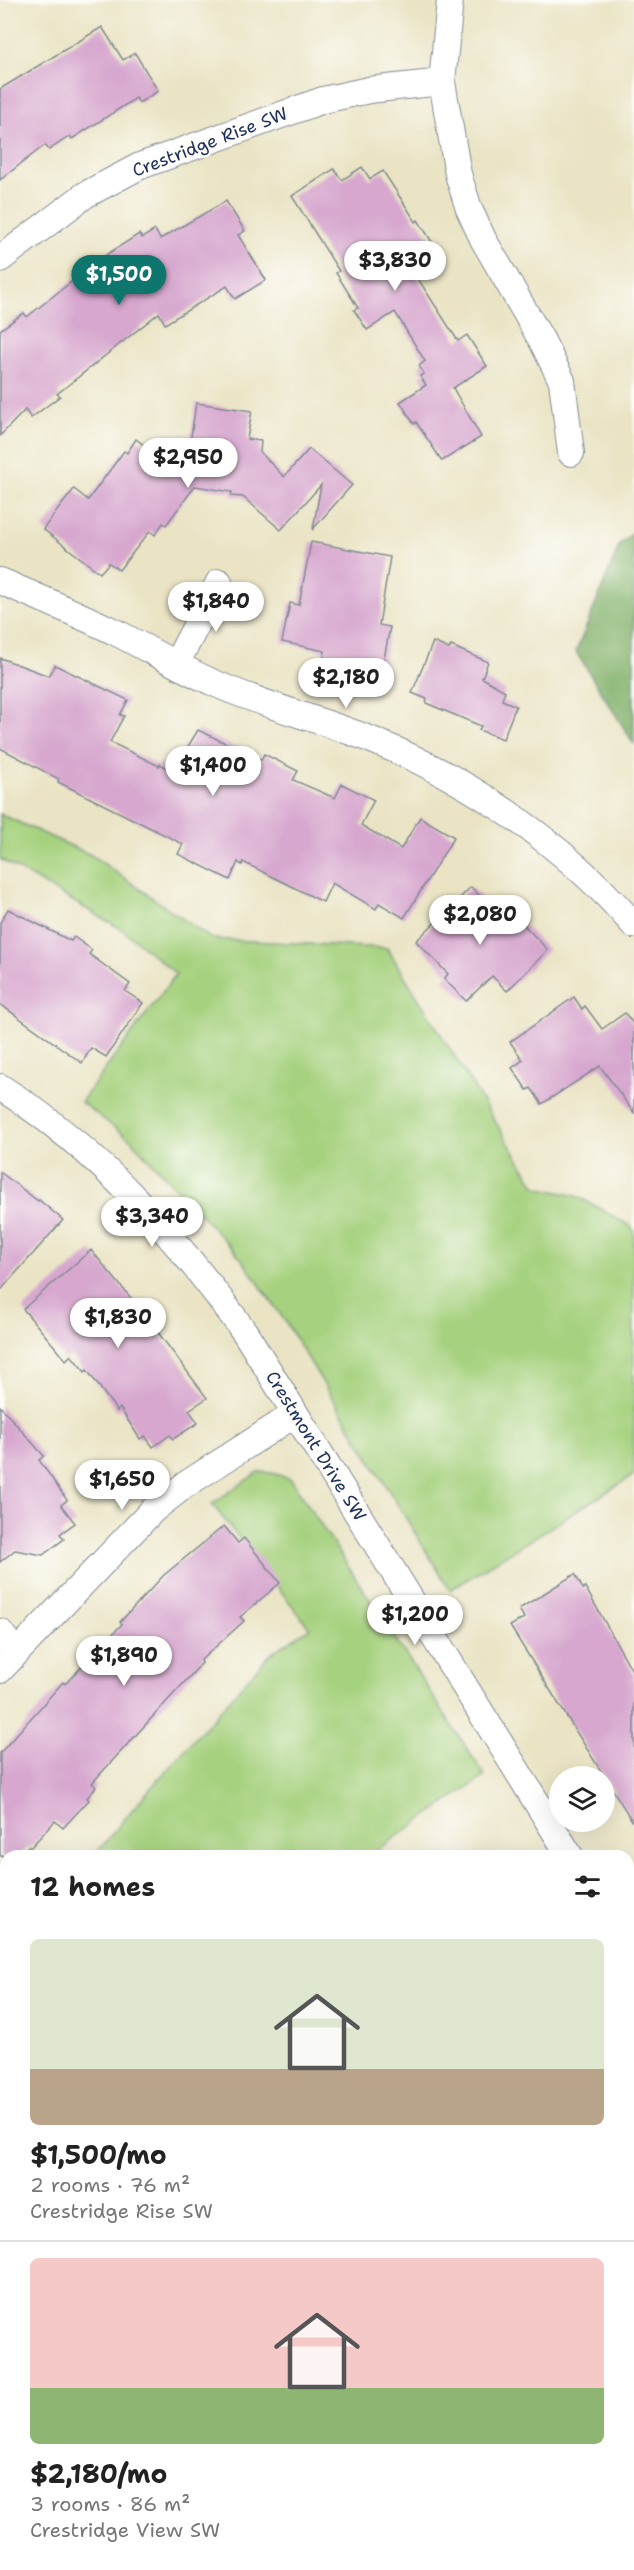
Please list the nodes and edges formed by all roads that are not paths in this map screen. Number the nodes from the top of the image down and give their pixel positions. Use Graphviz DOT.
graph roads {
  1 [pos="450,0"];
  2 [pos="442,82"];
  3 [pos="0,259"];
  4 [pos="571,453"];
  5 [pos="0,581"];
  6 [pos="219,582"];
  7 [pos="176,664"];
  8 [pos="634,925"];
  9 [pos="0,1087"];
  10 [pos="295,1414"];
  11 [pos="0,1632"];
  12 [pos="8,1662"];
  13 [pos="566,1850"];
  1 -- 2 [label="street"];
  2 -- 3 [label="street, Crestridge Rise SW"];
  2 -- 4 [label="street"];
  5 -- 7 [label="street"];
  6 -- 7 [label="street"];
  7 -- 8 [label="street"];
  9 -- 10 [label="street, Crestmont Drive SW"];
  10 -- 12 [label="street"];
  10 -- 13 [label="street, Crestmont Drive SW"];
  11 -- 12 [label="street"];
}
